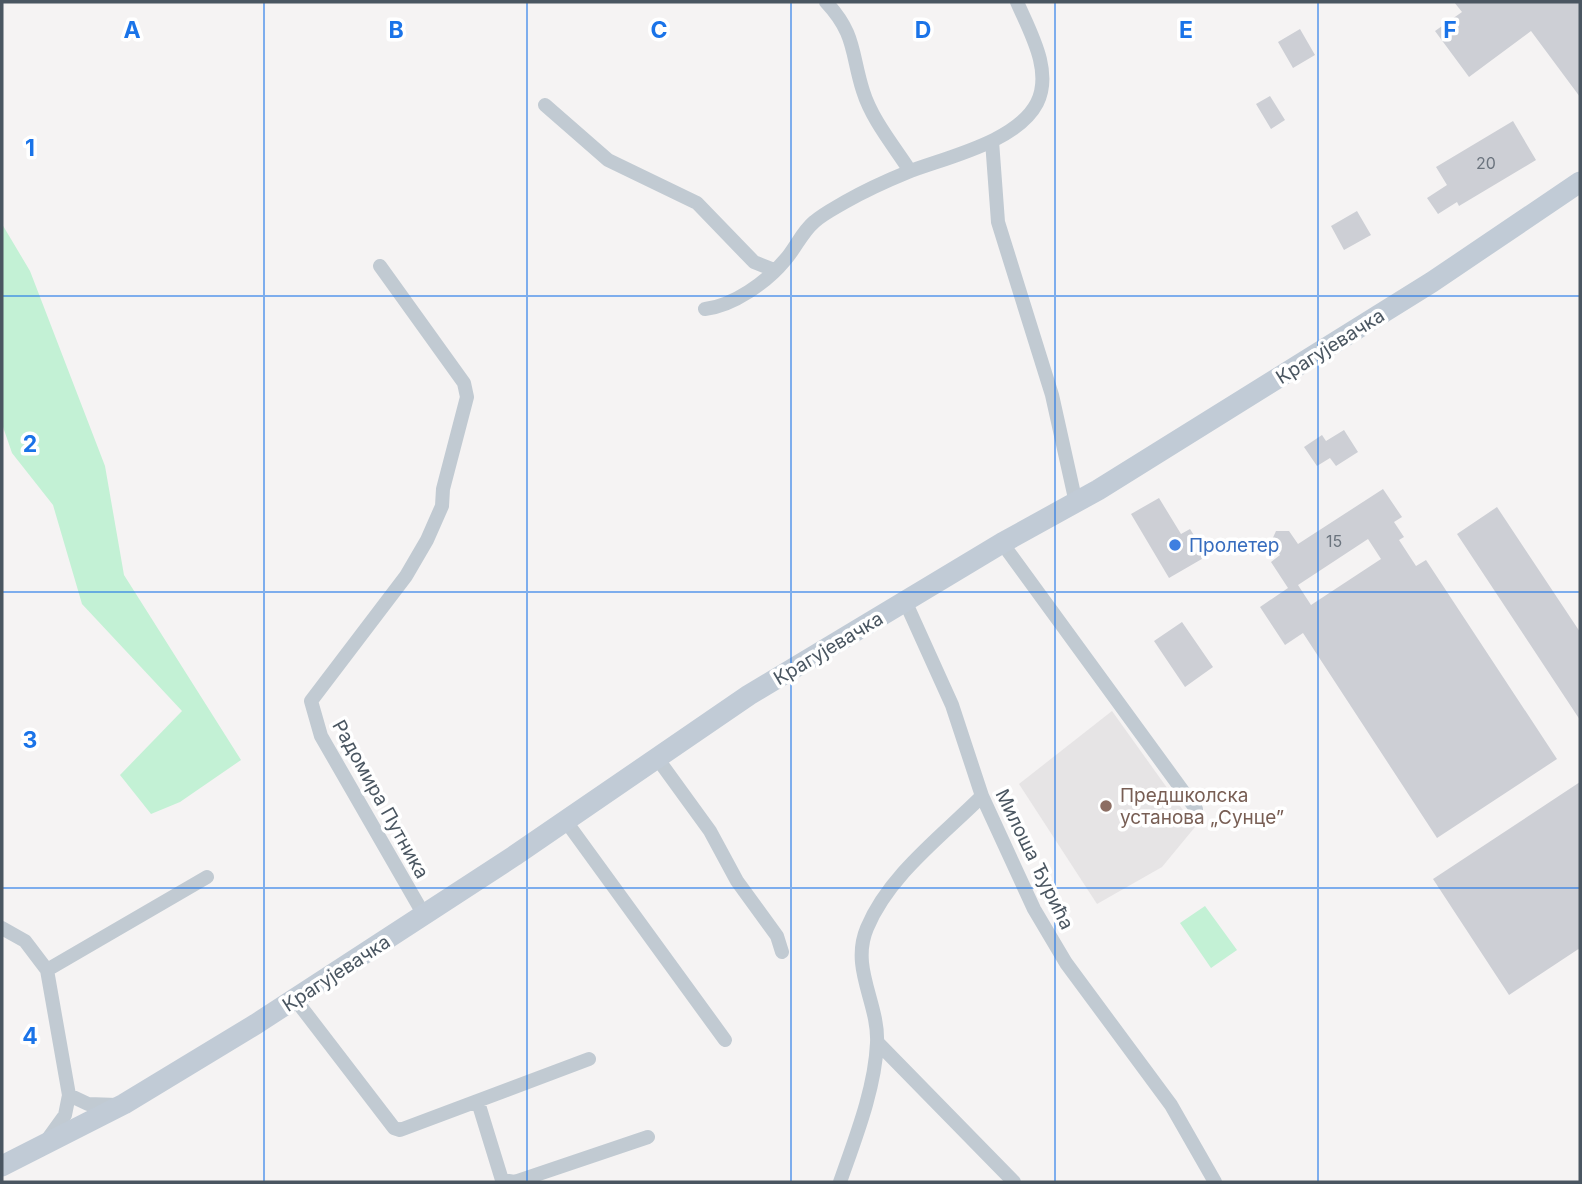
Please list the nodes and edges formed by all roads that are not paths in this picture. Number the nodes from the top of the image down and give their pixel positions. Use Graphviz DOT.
graph roads {
  1 [pos="826,2"];
  2 [pos="1017,2"];
  3 [pos="545,105"];
  4 [pos="992,141"];
  5 [pos="910,171"];
  6 [pos="1580,182"];
  7 [pos="380,266"];
  8 [pos="774,270"];
  9 [pos="705,309"];
  10 [pos="1076,503"];
  11 [pos="1002,543"];
  12 [pos="905,601"];
  13 [pos="657,758"];
  14 [pos="982,796"];
  15 [pos="1196,809"];
  16 [pos="565,820"];
  17 [pos="207,877"];
  18 [pos="424,915"];
  19 [pos="2,928"];
  20 [pos="782,952"];
  21 [pos="47,970"];
  22 [pos="295,999"];
  23 [pos="725,1040"];
  24 [pos="877,1042"];
  25 [pos="589,1059"];
  26 [pos="69,1095"];
  27 [pos="478,1102"];
  28 [pos="124,1104"];
  29 [pos="648,1137"];
  30 [pos="39,1149"];
  31 [pos="2,1166"];
  32 [pos="840,1182"];
  33 [pos="1014,1182"];
  34 [pos="1215,1182"];
  1 -- 5 [label="street"];
  2 -- 4 [label="street"];
  3 -- 8 [label="street"];
  4 -- 5 [label="street"];
  4 -- 10 [label="street"];
  5 -- 8 [label="street"];
  6 -- 10 [label="main road, Крагујевачка"];
  7 -- 18 [label="street, Радомира Путника"];
  8 -- 9 [label="street"];
  10 -- 11 [label="main road, Крагујевачка"];
  11 -- 12 [label="main road, Крагујевачка"];
  11 -- 15 [label="street"];
  12 -- 13 [label="main road, Крагујевачка"];
  12 -- 14 [label="street, Милоша Ђурића"];
  13 -- 16 [label="main road, Крагујевачка"];
  13 -- 20 [label="street"];
  14 -- 24 [label="street"];
  14 -- 34 [label="street, Милоша Ђурића"];
  16 -- 18 [label="main road, Крагујевачка"];
  16 -- 23 [label="street"];
  17 -- 21 [label="street"];
  18 -- 22 [label="main road, Крагујевачка"];
  19 -- 21 [label="street"];
  21 -- 26 [label="street"];
  22 -- 27 [label="street"];
  22 -- 28 [label="main road, Крагујевачка"];
  24 -- 32 [label="street"];
  24 -- 33 [label="street"];
  25 -- 27 [label="street"];
  26 -- 28 [label="street"];
  26 -- 30 [label="street"];
  27 -- 29 [label="street"];
  28 -- 30 [label="main road, Крагујевачка"];
  30 -- 31 [label="main road, Крагујевачка"];
}
